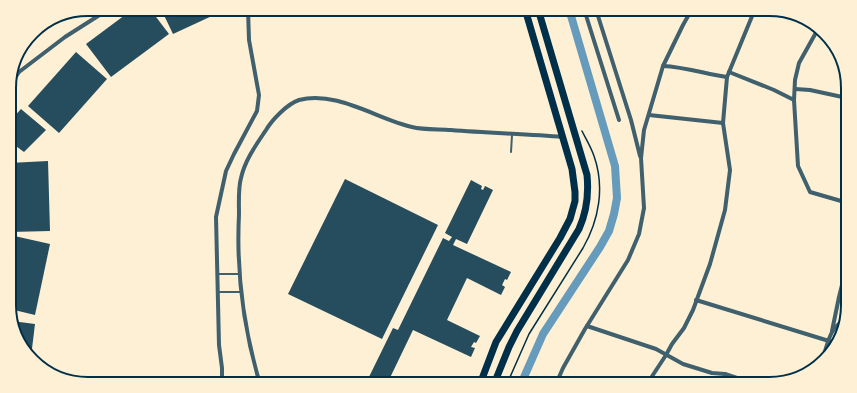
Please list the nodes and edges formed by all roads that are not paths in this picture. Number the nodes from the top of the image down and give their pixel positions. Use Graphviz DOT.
graph roads {
  1 [pos="98,16"];
  2 [pos="248,16"];
  3 [pos="527,16"];
  4 [pos="540,16"];
  5 [pos="586,16"];
  6 [pos="598,16"];
  7 [pos="688,16"];
  8 [pos="752,16"];
  9 [pos="816,33"];
  10 [pos="663,66"];
  11 [pos="18,74"];
  12 [pos="728,74"];
  13 [pos="795,89"];
  14 [pos="841,97"];
  15 [pos="794,100"];
  16 [pos="649,115"];
  17 [pos="620,120"];
  18 [pos="723,123"];
  19 [pos="512,134"];
  20 [pos="563,137"];
  21 [pos="511,152"];
  22 [pos="641,158"];
  23 [pos="841,201"];
  24 [pos="217,274"];
  25 [pos="239,274"];
  26 [pos="841,286"];
  27 [pos="217,292"];
  28 [pos="241,292"];
  29 [pos="696,300"];
  30 [pos="838,324"];
  31 [pos="587,326"];
  32 [pos="832,331"];
  33 [pos="829,341"];
  34 [pos="827,348"];
  35 [pos="666,355"];
  36 [pos="725,374"];
  37 [pos="222,377"];
  38 [pos="258,377"];
  39 [pos="483,377"];
  40 [pos="497,377"];
  41 [pos="559,377"];
  42 [pos="652,377"];
  43 [pos="724,377"];
  44 [pos="734,377"];
  1 -- 11 [label="street"];
  2 -- 24 [label="street"];
  3 -- 20 [label="main road"];
  4 -- 40 [label="main road"];
  5 -- 17 [label="street"];
  6 -- 22 [label="street"];
  7 -- 10 [label="street"];
  8 -- 12 [label="street"];
  9 -- 13 [label="street"];
  10 -- 12 [label="street"];
  10 -- 16 [label="street"];
  12 -- 15 [label="street"];
  12 -- 18 [label="street"];
  13 -- 14 [label="street"];
  13 -- 15 [label="street"];
  15 -- 23 [label="street"];
  16 -- 18 [label="street"];
  16 -- 22 [label="street"];
  18 -- 29 [label="street"];
  19 -- 20 [label="street"];
  19 -- 21 [label="lane"];
  19 -- 25 [label="street"];
  20 -- 39 [label="main road"];
  22 -- 31 [label="street"];
  24 -- 25 [label="lane"];
  24 -- 27 [label="street"];
  25 -- 28 [label="street"];
  26 -- 32 [label="street"];
  27 -- 28 [label="lane"];
  27 -- 37 [label="street"];
  28 -- 38 [label="street"];
  29 -- 33 [label="street"];
  29 -- 35 [label="street"];
  30 -- 32 [label="street"];
  31 -- 35 [label="street"];
  31 -- 41 [label="street"];
  32 -- 33 [label="street"];
  33 -- 34 [label="street"];
  35 -- 36 [label="street"];
  35 -- 42 [label="street"];
  36 -- 43 [label="street"];
  36 -- 44 [label="street"];
}
